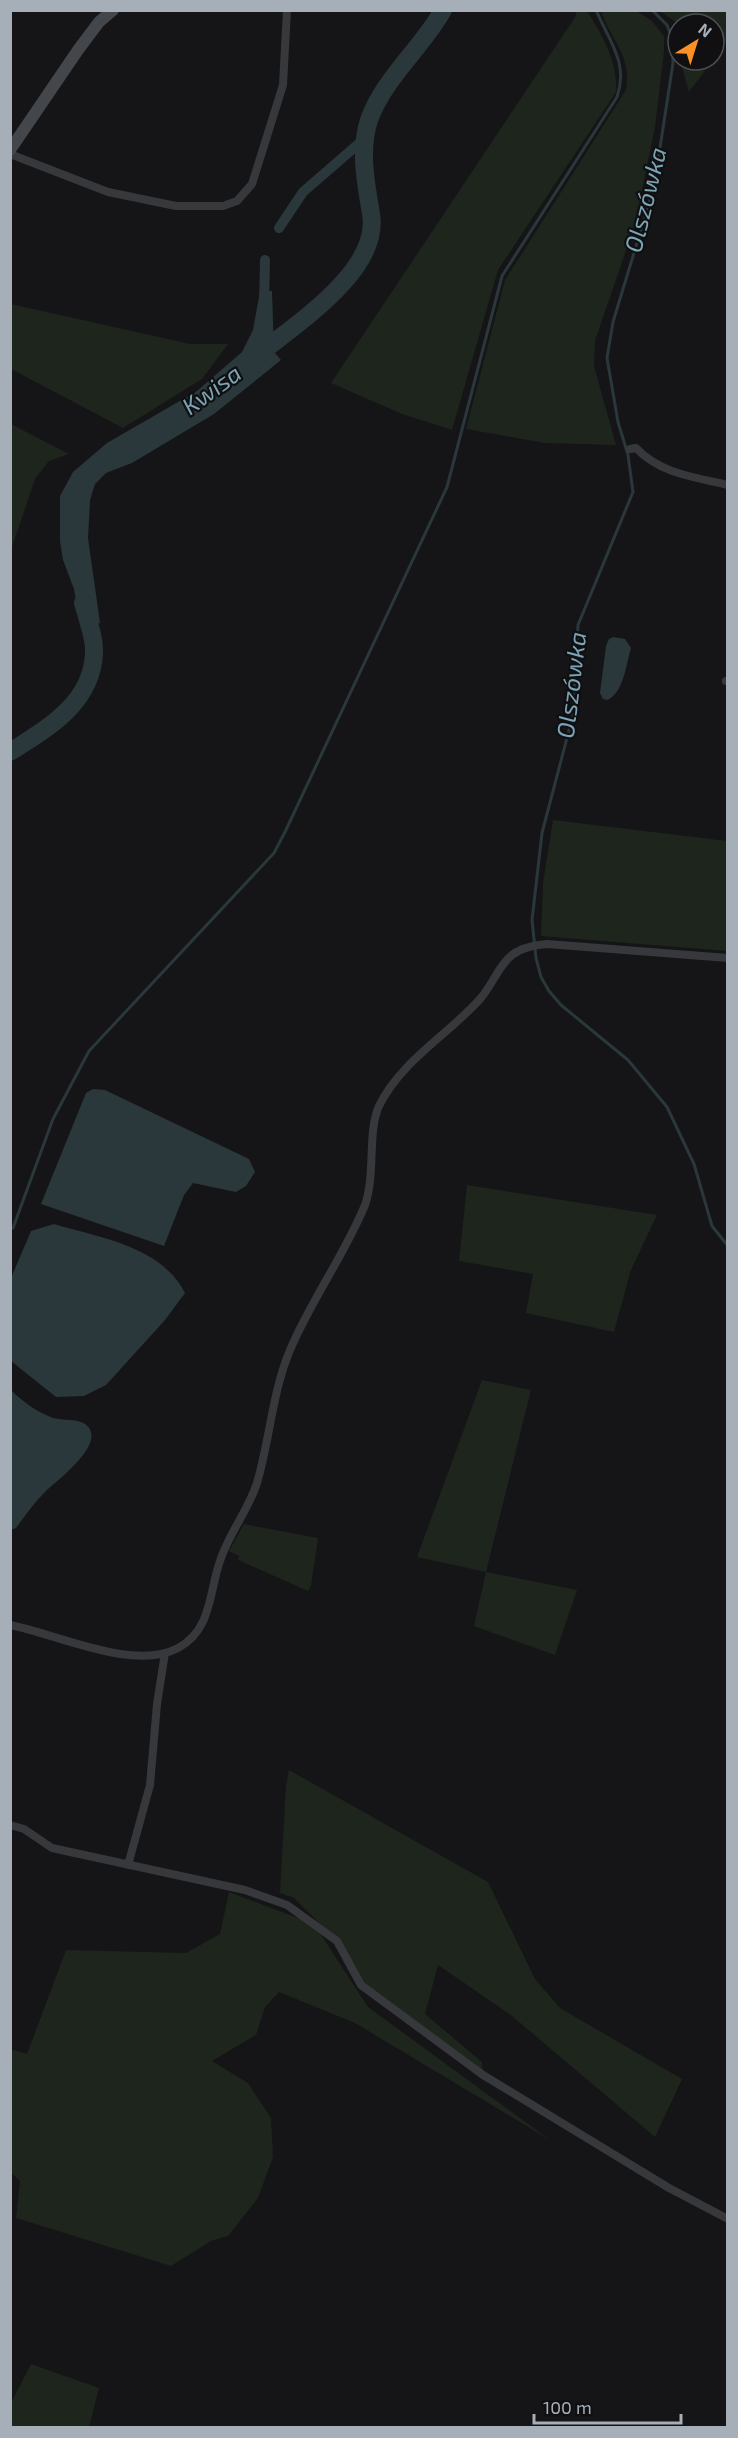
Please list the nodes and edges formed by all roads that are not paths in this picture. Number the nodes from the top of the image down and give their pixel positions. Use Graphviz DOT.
graph roads {
  1 [pos="113,10"];
  2 [pos="287,10"];
  3 [pos="10,152"];
  4 [pos="630,449"];
  5 [pos="728,485"];
  6 [pos="728,958"];
  7 [pos="10,1624"];
  8 [pos="165,1653"];
  9 [pos="10,1825"];
  10 [pos="128,1865"];
  11 [pos="728,2219"];
  1 -- 3 [label="main road"];
  2 -- 3 [label="street"];
  4 -- 5 [label="street"];
  6 -- 8 [label="street"];
  7 -- 8 [label="street"];
  8 -- 10 [label="street"];
  9 -- 10 [label="street"];
  10 -- 11 [label="street"];
}
